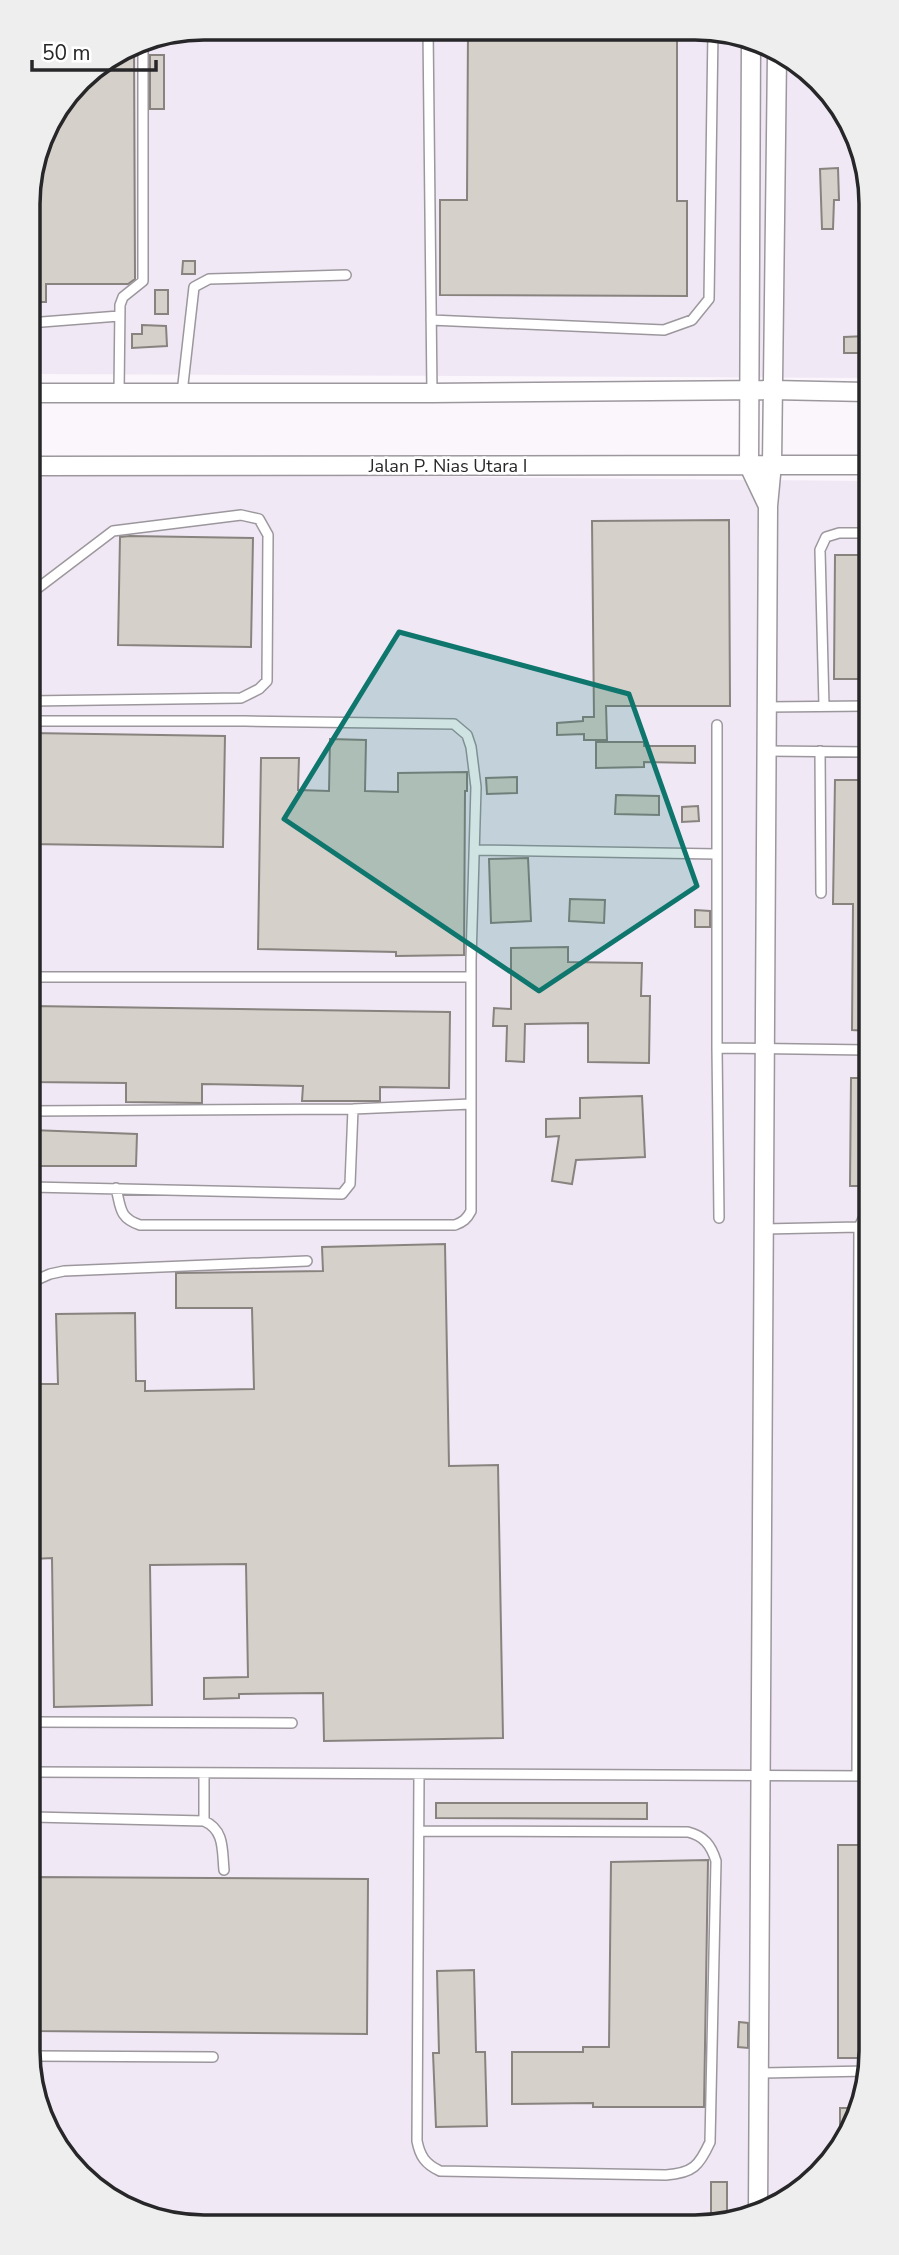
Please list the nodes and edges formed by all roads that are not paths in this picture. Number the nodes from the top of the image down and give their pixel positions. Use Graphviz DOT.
graph roads {
  1 [pos="428,41"];
  2 [pos="713,42"];
  3 [pos="751,50"];
  4 [pos="143,52"];
  5 [pos="777,63"];
  6 [pos="346,275"];
  7 [pos="119,316"];
  8 [pos="431,320"];
  9 [pos="41,322"];
  10 [pos="773,390"];
  11 [pos="750,391"];
  12 [pos="119,392"];
  13 [pos="859,392"];
  14 [pos="41,393"];
  15 [pos="182,393"];
  16 [pos="432,393"];
  17 [pos="772,464"];
  18 [pos="859,465"];
  19 [pos="41,466"];
  20 [pos="749,466"];
  21 [pos="768,506"];
  22 [pos="859,533"];
  23 [pos="41,586"];
  24 [pos="41,701"];
  25 [pos="824,706"];
  26 [pos="859,706"];
  27 [pos="767,707"];
  28 [pos="41,721"];
  29 [pos="717,725"];
  30 [pos="767,751"];
  31 [pos="820,751"];
  32 [pos="859,752"];
  33 [pos="475,850"];
  34 [pos="717,854"];
  35 [pos="821,893"];
  36 [pos="41,977"];
  37 [pos="471,977"];
  38 [pos="717,1048"];
  39 [pos="765,1050"];
  40 [pos="859,1050"];
  41 [pos="471,1104"];
  42 [pos="353,1109"];
  43 [pos="41,1111"];
  44 [pos="40,1187"];
  45 [pos="116,1188"];
  46 [pos="719,1218"];
  47 [pos="859,1227"];
  48 [pos="764,1229"];
  49 [pos="307,1261"];
  50 [pos="40,1278"];
  51 [pos="858,1404"];
  52 [pos="40,1722"];
  53 [pos="292,1723"];
  54 [pos="40,1772"];
  55 [pos="204,1773"];
  56 [pos="419,1774"];
  57 [pos="761,1776"];
  58 [pos="857,1776"];
  59 [pos="40,1818"];
  60 [pos="204,1821"];
  61 [pos="419,1830"];
  62 [pos="224,1870"];
  63 [pos="40,2056"];
  64 [pos="213,2057"];
  65 [pos="857,2071"];
  66 [pos="759,2073"];
  67 [pos="758,2202"];
  1 -- 8 [label="lane"];
  2 -- 8 [label="lane"];
  3 -- 11 [label="street"];
  4 -- 7 [label="lane"];
  5 -- 10 [label="street"];
  6 -- 15 [label="lane"];
  7 -- 9 [label="lane"];
  7 -- 12 [label="lane"];
  8 -- 16 [label="lane"];
  10 -- 11 [label="street"];
  10 -- 13 [label="street"];
  10 -- 17 [label="street"];
  11 -- 16 [label="street"];
  11 -- 20 [label="street"];
  12 -- 14 [label="street"];
  12 -- 15 [label="street"];
  15 -- 16 [label="street"];
  17 -- 18 [label="street, Jalan P. Nias Utara I"];
  17 -- 20 [label="street, Jalan P. Nias Utara I"];
  17 -- 21 [label="street"];
  19 -- 20 [label="street, Jalan P. Nias Utara I"];
  20 -- 21 [label="street"];
  21 -- 27 [label="street"];
  22 -- 25 [label="lane"];
  23 -- 24 [label="lane"];
  25 -- 26 [label="lane"];
  25 -- 27 [label="lane"];
  27 -- 30 [label="street"];
  28 -- 33 [label="lane"];
  29 -- 34 [label="lane"];
  30 -- 31 [label="lane"];
  30 -- 39 [label="street"];
  31 -- 32 [label="lane"];
  31 -- 35 [label="lane"];
  33 -- 34 [label="lane"];
  33 -- 37 [label="lane"];
  34 -- 38 [label="lane"];
  36 -- 37 [label="lane"];
  37 -- 41 [label="lane"];
  38 -- 39 [label="lane"];
  38 -- 46 [label="lane"];
  39 -- 40 [label="lane"];
  39 -- 48 [label="street"];
  41 -- 42 [label="lane"];
  41 -- 45 [label="lane"];
  42 -- 43 [label="lane"];
  42 -- 45 [label="lane"];
  44 -- 45 [label="lane"];
  47 -- 48 [label="lane"];
  48 -- 57 [label="street"];
  49 -- 50 [label="lane"];
  51 -- 58 [label="lane"];
  52 -- 53 [label="lane"];
  54 -- 55 [label="lane"];
  55 -- 56 [label="lane"];
  55 -- 60 [label="lane"];
  56 -- 57 [label="lane"];
  56 -- 61 [label="lane"];
  57 -- 58 [label="lane"];
  57 -- 66 [label="street"];
  59 -- 60 [label="lane"];
  60 -- 62 [label="lane"];
  61 -- 61 [label="lane"];
  63 -- 64 [label="lane"];
  65 -- 66 [label="lane"];
  66 -- 67 [label="street"];
}
